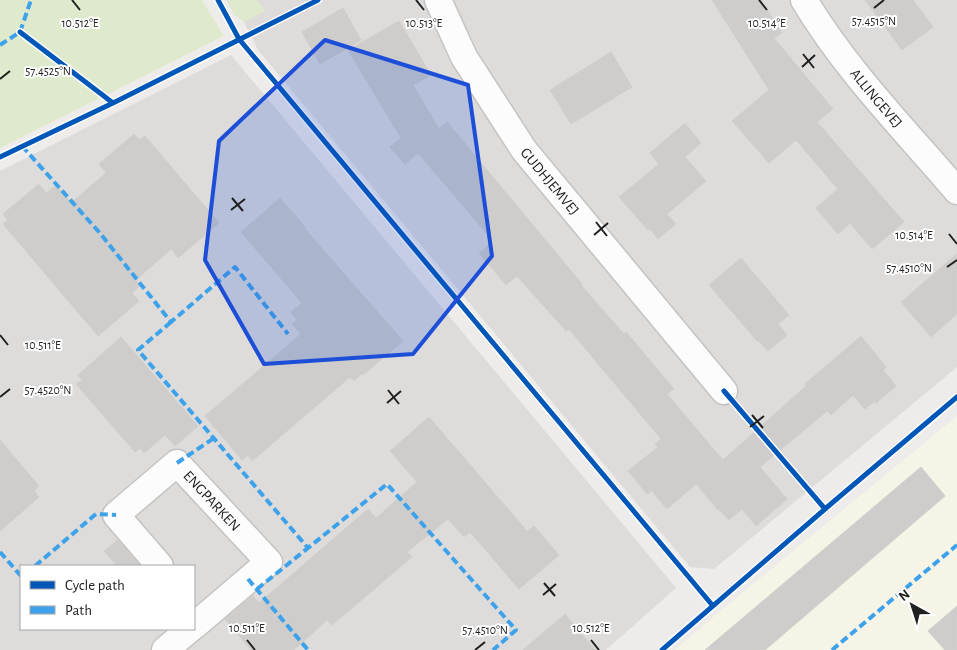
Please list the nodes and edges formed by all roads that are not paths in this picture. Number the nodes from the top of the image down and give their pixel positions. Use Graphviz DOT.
graph roads {
  1 [pos="438,0"];
  2 [pos="804,0"];
  3 [pos="957,191"];
  4 [pos="724,391"];
  5 [pos="159,565"];
  6 [pos="196,619"];
  7 [pos="185,630"];
  8 [pos="165,650"];
  1 -- 4 [label="street, GUDHJEMVEJ"];
  2 -- 3 [label="street, ALLINGEVEJ"];
  5 -- 6 [label="street, ENGPARKEN"];
  7 -- 8 [label="street, ENGPARKEN"];
}
